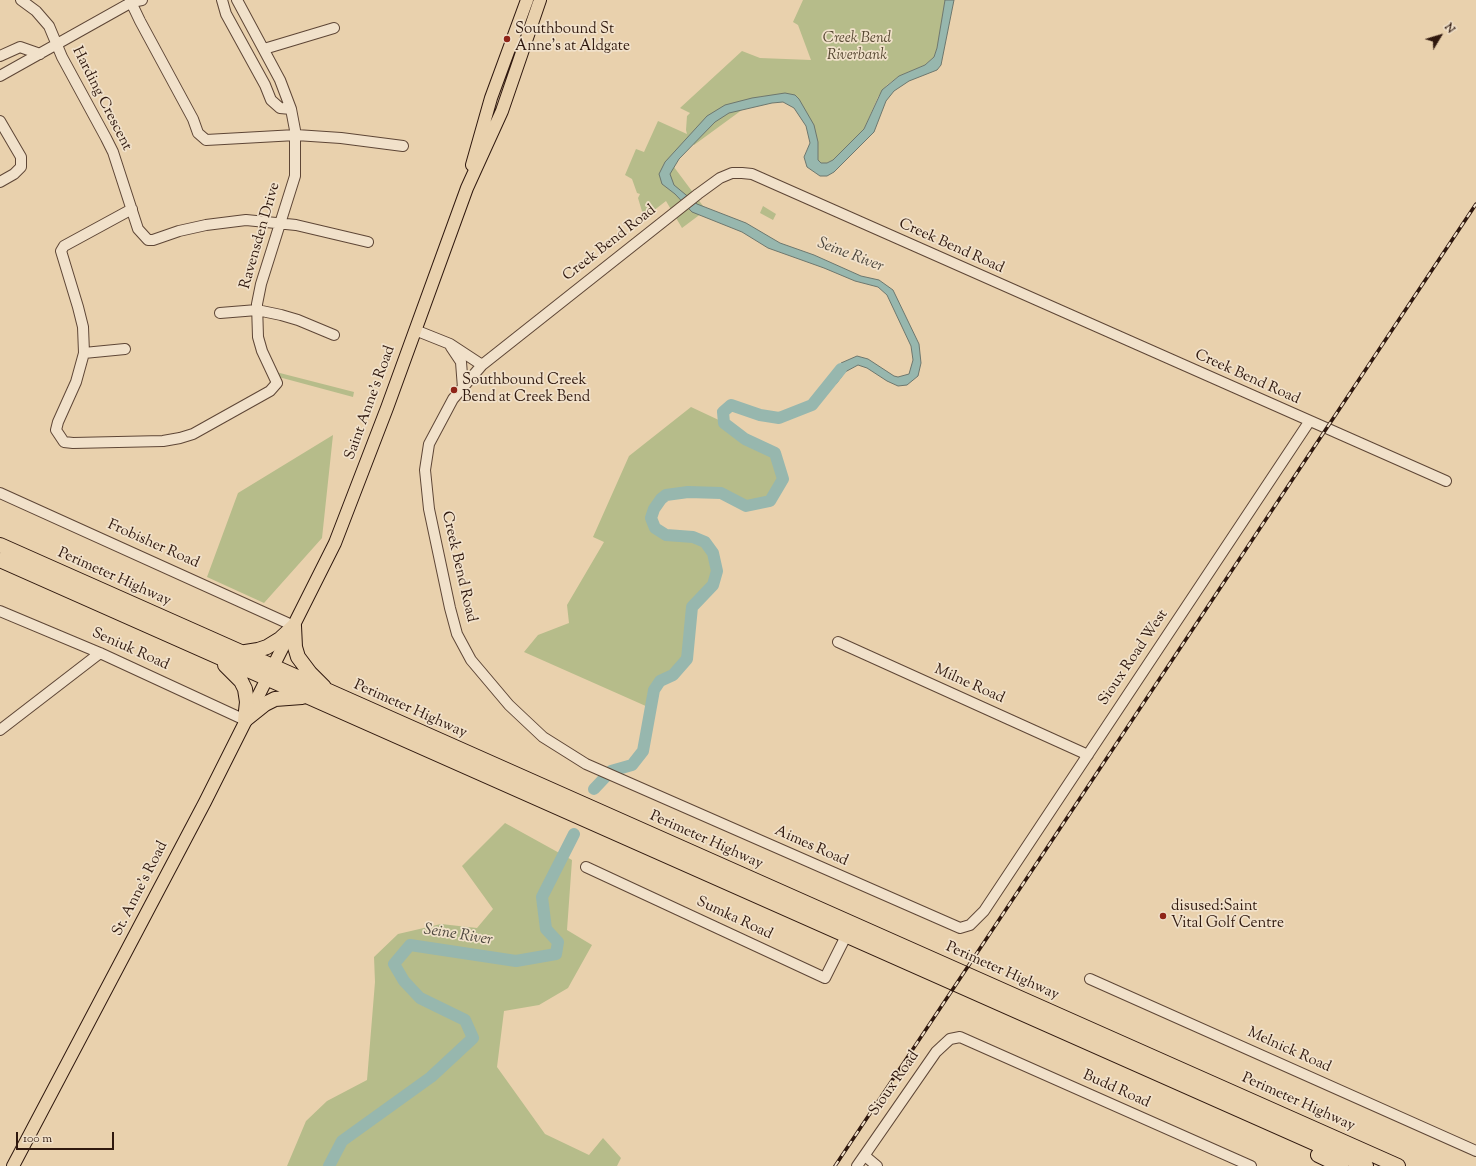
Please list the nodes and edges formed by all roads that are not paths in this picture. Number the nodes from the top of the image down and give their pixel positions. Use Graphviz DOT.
graph roads {
  1 [pos="21,0"];
  2 [pos="142,0"];
  3 [pos="222,0"];
  4 [pos="237,0"];
  5 [pos="527,0"];
  6 [pos="540,0"];
  7 [pos="132,1"];
  8 [pos="334,28"];
  9 [pos="57,44"];
  10 [pos="264,49"];
  11 [pos="40,54"];
  12 [pos="0,56"];
  13 [pos="0,76"];
  14 [pos="291,108"];
  15 [pos="0,121"];
  16 [pos="296,135"];
  17 [pos="403,146"];
  18 [pos="0,182"];
  19 [pos="467,188"];
  20 [pos="132,209"];
  21 [pos="281,223"];
  22 [pos="368,242"];
  23 [pos="257,310"];
  24 [pos="220,313"];
  25 [pos="415,330"];
  26 [pos="334,335"];
  27 [pos="450,344"];
  28 [pos="125,349"];
  29 [pos="84,353"];
  30 [pos="482,365"];
  31 [pos="463,388"];
  32 [pos="1309,422"];
  33 [pos="1446,481"];
  34 [pos="0,492"];
  35 [pos="0,545"];
  36 [pos="0,560"];
  37 [pos="0,610"];
  38 [pos="294,626"];
  39 [pos="838,642"];
  40 [pos="100,653"];
  41 [pos="238,653"];
  42 [pos="219,659"];
  43 [pos="269,674"];
  44 [pos="332,694"];
  45 [pos="305,697"];
  46 [pos="246,720"];
  47 [pos="0,730"];
  48 [pos="1088,755"];
  49 [pos="622,779"];
  50 [pos="586,867"];
  51 [pos="984,911"];
  52 [pos="846,936"];
  53 [pos="1090,979"];
  54 [pos="968,1040"];
  55 [pos="1236,1109"];
  56 [pos="1476,1151"];
  57 [pos="864,1156"];
  58 [pos="13,1166"];
  59 [pos="857,1166"];
  60 [pos="877,1166"];
  61 [pos="1251,1166"];
  62 [pos="1341,1166"];
  63 [pos="1366,1166"];
  64 [pos="1398,1166"];
  1 -- 9 [label="street, Harding Crescent"];
  2 -- 7 [label="street"];
  3 -- 14 [label="street"];
  4 -- 10 [label="street, Ravensden Drive"];
  5 -- 19 [label="main road, Saint Anne's Road"];
  6 -- 19 [label="main road, Saint Anne's Road"];
  7 -- 9 [label="street"];
  7 -- 16 [label="street"];
  8 -- 10 [label="street"];
  9 -- 11 [label="street"];
  9 -- 20 [label="street, Harding Crescent"];
  10 -- 14 [label="street, Ravensden Drive"];
  11 -- 12 [label="street"];
  11 -- 13 [label="street"];
  14 -- 16 [label="street, Ravensden Drive"];
  15 -- 18 [label="street"];
  16 -- 17 [label="street"];
  16 -- 21 [label="street, Ravensden Drive"];
  19 -- 25 [label="main road, Saint Anne's Road"];
  20 -- 21 [label="street, Harding Crescent"];
  20 -- 29 [label="street, Ravensden Drive"];
  21 -- 22 [label="street"];
  21 -- 23 [label="street, Ravensden Drive"];
  23 -- 24 [label="street"];
  23 -- 26 [label="street"];
  23 -- 29 [label="street, Ravensden Drive"];
  25 -- 27 [label="street"];
  25 -- 38 [label="main road, Saint Anne's Road"];
  27 -- 30 [label="street"];
  27 -- 31 [label="street"];
  28 -- 29 [label="street"];
  30 -- 31 [label="street, Creek Bend Road"];
  30 -- 32 [label="street, Creek Bend Road"];
  31 -- 49 [label="street, Creek Bend Road"];
  32 -- 33 [label="street, Creek Bend Road"];
  32 -- 48 [label="street, Sioux Road West"];
  34 -- 38 [label="street, Frobisher Road"];
  35 -- 41 [label="highway, Perimeter Highway"];
  36 -- 42 [label="highway, Perimeter Highway"];
  37 -- 40 [label="street, Seniuk Road"];
  38 -- 41 [label="highway"];
  38 -- 43 [label="main road, St. Anne's Road"];
  38 -- 44 [label="highway"];
  39 -- 48 [label="street, Milne Road"];
  40 -- 46 [label="street, Seniuk Road"];
  40 -- 47 [label="street"];
  41 -- 43 [label="highway, Perimeter Highway"];
  42 -- 43 [label="highway, Perimeter Highway"];
  42 -- 46 [label="highway"];
  43 -- 44 [label="highway, Perimeter Highway"];
  43 -- 45 [label="highway, Perimeter Highway"];
  43 -- 46 [label="main road, St. Anne's Road"];
  44 -- 64 [label="highway, Perimeter Highway"];
  45 -- 46 [label="highway"];
  45 -- 52 [label="highway, Perimeter Highway"];
  46 -- 58 [label="main road, St. Anne's Road"];
  48 -- 51 [label="street, Sioux Road West"];
  49 -- 51 [label="street, Aimes Road"];
  50 -- 52 [label="street, Sumka Road"];
  52 -- 55 [label="highway, Perimeter Highway"];
  53 -- 56 [label="street, Melnick Road"];
  54 -- 57 [label="street, Sioux Road"];
  54 -- 61 [label="street, Budd Road"];
  55 -- 62 [label="highway"];
  55 -- 63 [label="highway, Perimeter Highway"];
  57 -- 59 [label="street, Sioux Road"];
  57 -- 60 [label="street"];
}
